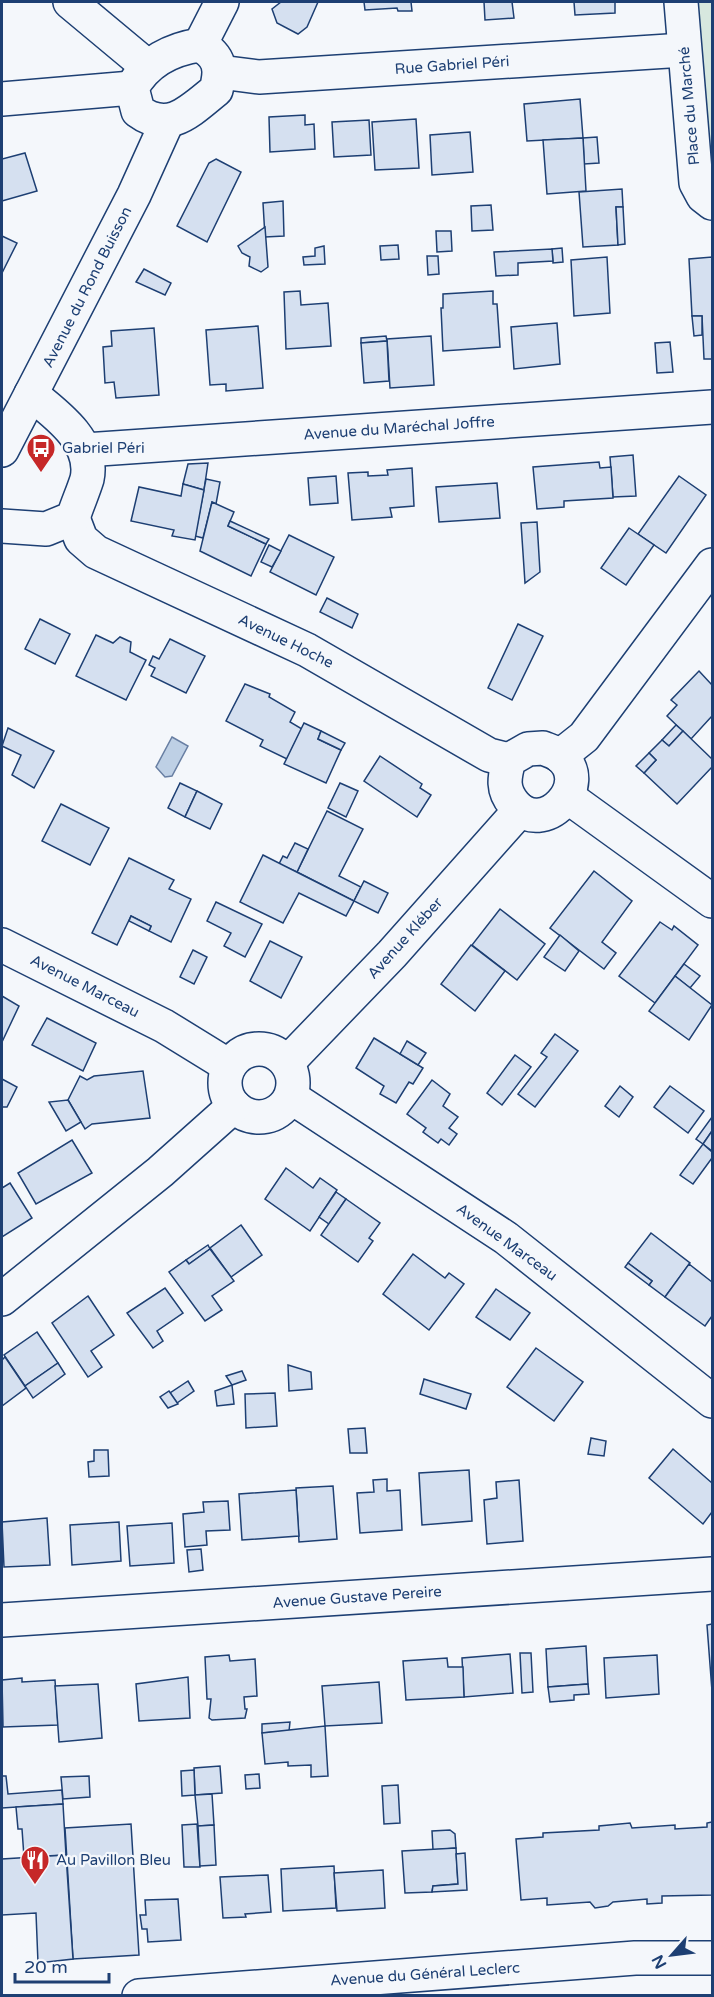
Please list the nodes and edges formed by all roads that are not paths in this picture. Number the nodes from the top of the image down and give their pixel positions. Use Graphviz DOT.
graph roads {
  1 [pos="70,2"];
  2 [pos="222,2"];
  3 [pos="681,2"];
  4 [pos="200,45"];
  5 [pos="684,50"];
  6 [pos="220,72"];
  7 [pos="140,78"];
  8 [pos="2,99"];
  9 [pos="168,122"];
  10 [pos="712,203"];
  11 [pos="31,394"];
  12 [pos="712,407"];
  13 [pos="2,450"];
  14 [pos="85,450"];
  15 [pos="73,518"];
  16 [pos="2,526"];
  17 [pos="712,565"];
  18 [pos="560,756"];
  19 [pos="508,760"];
  20 [pos="568,796"];
  21 [pos="520,810"];
  22 [pos="712,901"];
  23 [pos="2,945"];
  24 [pos="287,1063"];
  25 [pos="229,1066"];
  26 [pos="291,1097"];
  27 [pos="234,1106"];
  28 [pos="2,1299"];
  29 [pos="712,1401"];
  30 [pos="712,1574"];
  31 [pos="2,1620"];
  32 [pos="712,1958"];
  33 [pos="139,1995"];
  1 -- 7 [label="street"];
  2 -- 4 [label="street"];
  3 -- 5 [label="street, Place du Marché"];
  4 -- 6 [label="street"];
  4 -- 7 [label="street"];
  5 -- 6 [label="street, Rue Gabriel Péri"];
  5 -- 10 [label="street, Place du Marché"];
  6 -- 9 [label="street"];
  7 -- 8 [label="street"];
  7 -- 9 [label="street"];
  9 -- 11 [label="street, Avenue du Rond Buisson"];
  11 -- 13 [label="street, Avenue du Rond Buisson"];
  11 -- 14 [label="street"];
  12 -- 14 [label="street, Avenue du Maréchal Joffre"];
  14 -- 15 [label="street"];
  15 -- 16 [label="street"];
  15 -- 19 [label="street, Avenue Hoche"];
  17 -- 18 [label="street"];
  18 -- 19 [label="street"];
  18 -- 20 [label="street"];
  19 -- 21 [label="street"];
  20 -- 21 [label="street"];
  20 -- 22 [label="street"];
  21 -- 24 [label="street, Avenue Kléber"];
  23 -- 25 [label="street, Avenue Marceau"];
  24 -- 25 [label="street"];
  24 -- 26 [label="street"];
  25 -- 27 [label="street"];
  26 -- 27 [label="street"];
  26 -- 29 [label="street, Avenue Marceau"];
  27 -- 28 [label="street"];
  30 -- 31 [label="street, Avenue Gustave Pereire"];
  32 -- 33 [label="street, Avenue du Général Leclerc"];
}
